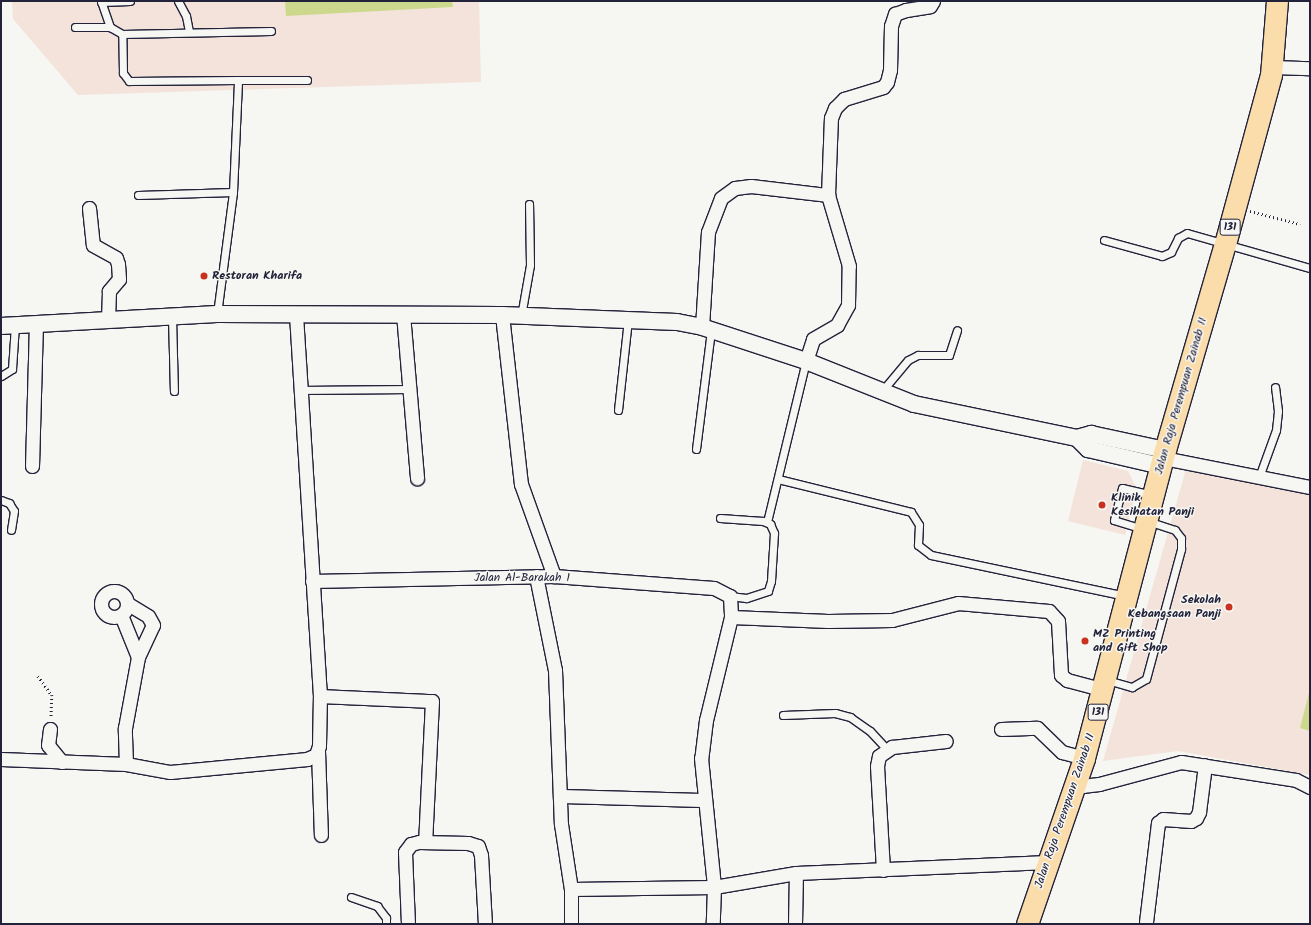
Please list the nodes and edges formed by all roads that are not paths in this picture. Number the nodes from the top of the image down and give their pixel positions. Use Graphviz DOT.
graph roads {
  1 [pos="130,1"];
  2 [pos="178,1"];
  3 [pos="933,1"];
  4 [pos="1276,1"];
  5 [pos="101,2"];
  6 [pos="75,27"];
  7 [pos="110,28"];
  8 [pos="271,31"];
  9 [pos="189,32"];
  10 [pos="122,34"];
  11 [pos="1272,67"];
  12 [pos="1310,68"];
  13 [pos="238,80"];
  14 [pos="306,80"];
  15 [pos="234,192"];
  16 [pos="138,195"];
  17 [pos="828,195"];
  18 [pos="529,204"];
  19 [pos="89,208"];
  20 [pos="1104,240"];
  21 [pos="1225,244"];
  22 [pos="1310,268"];
  23 [pos="217,314"];
  24 [pos="403,314"];
  25 [pos="296,315"];
  26 [pos="502,315"];
  27 [pos="521,316"];
  28 [pos="172,317"];
  29 [pos="628,319"];
  30 [pos="108,320"];
  31 [pos="36,324"];
  32 [pos="8,325"];
  33 [pos="707,328"];
  34 [pos="957,330"];
  35 [pos="806,361"];
  36 [pos="1,376"];
  37 [pos="1275,387"];
  38 [pos="409,389"];
  39 [pos="301,390"];
  40 [pos="174,391"];
  41 [pos="882,391"];
  42 [pos="618,410"];
  43 [pos="696,449"];
  44 [pos="1163,458"];
  45 [pos="32,466"];
  46 [pos="1259,477"];
  47 [pos="417,478"];
  48 [pos="778,479"];
  49 [pos="1310,487"];
  50 [pos="1153,495"];
  51 [pos="1,500"];
  52 [pos="720,518"];
  53 [pos="768,522"];
  54 [pos="1146,525"];
  55 [pos="11,530"];
  56 [pos="536,576"];
  57 [pos="554,576"];
  58 [pos="312,581"];
  59 [pos="730,596"];
  60 [pos="1128,597"];
  61 [pos="128,604"];
  62 [pos="121,615"];
  63 [pos="731,617"];
  64 [pos="138,657"];
  65 [pos="1105,685"];
  66 [pos="320,696"];
  67 [pos="783,715"];
  68 [pos="50,729"];
  69 [pos="1001,729"];
  70 [pos="946,741"];
  71 [pos="887,749"];
  72 [pos="318,751"];
  73 [pos="1084,758"];
  74 [pos="1,759"];
  75 [pos="62,762"];
  76 [pos="126,764"];
  77 [pos="1205,764"];
  78 [pos="1076,784"];
  79 [pos="1310,787"];
  80 [pos="560,796"];
  81 [pos="704,800"];
  82 [pos="321,835"];
  83 [pos="425,842"];
  84 [pos="1048,862"];
  85 [pos="883,870"];
  86 [pos="796,873"];
  87 [pos="714,887"];
  88 [pos="571,889"];
  89 [pos="351,897"];
  90 [pos="1146,922"];
  91 [pos="386,924"];
  92 [pos="408,924"];
  93 [pos="485,924"];
  94 [pos="571,924"];
  95 [pos="713,924"];
  96 [pos="795,924"];
  97 [pos="1026,924"];
  1 -- 5 [label="lane"];
  2 -- 9 [label="lane"];
  3 -- 17 [label="street"];
  4 -- 11 [label="main road, Jalan Raja Perempuan Zainab II / 131"];
  5 -- 7 [label="lane"];
  6 -- 7 [label="lane"];
  7 -- 10 [label="lane"];
  8 -- 9 [label="lane"];
  9 -- 10 [label="lane"];
  10 -- 13 [label="lane"];
  11 -- 12 [label="street"];
  11 -- 21 [label="main road, Jalan Raja Perempuan Zainab II / 131"];
  13 -- 14 [label="lane"];
  13 -- 15 [label="lane"];
  15 -- 16 [label="lane"];
  15 -- 23 [label="lane"];
  17 -- 33 [label="street"];
  17 -- 35 [label="street"];
  18 -- 27 [label="lane"];
  19 -- 30 [label="street"];
  20 -- 21 [label="lane"];
  21 -- 22 [label="lane"];
  21 -- 44 [label="main road, Jalan Raja Perempuan Zainab II / 131"];
  23 -- 25 [label="street"];
  23 -- 28 [label="street"];
  24 -- 25 [label="street"];
  24 -- 26 [label="street"];
  24 -- 38 [label="street"];
  25 -- 39 [label="street"];
  26 -- 27 [label="street"];
  26 -- 57 [label="street"];
  27 -- 29 [label="street"];
  28 -- 30 [label="street"];
  28 -- 40 [label="lane"];
  29 -- 33 [label="street"];
  29 -- 42 [label="lane"];
  30 -- 31 [label="street"];
  31 -- 32 [label="street"];
  31 -- 45 [label="street"];
  32 -- 36 [label="lane"];
  33 -- 35 [label="street"];
  33 -- 43 [label="lane"];
  34 -- 41 [label="lane"];
  35 -- 41 [label="street"];
  35 -- 48 [label="lane"];
  37 -- 46 [label="lane"];
  38 -- 39 [label="lane"];
  38 -- 47 [label="street"];
  39 -- 58 [label="street"];
  41 -- 44 [label="street"];
  44 -- 46 [label="street"];
  44 -- 50 [label="main road, Jalan Raja Perempuan Zainab II / 131"];
  46 -- 49 [label="street"];
  48 -- 53 [label="lane"];
  48 -- 60 [label="lane"];
  50 -- 54 [label="main road, Jalan Raja Perempuan Zainab II / 131"];
  50 -- 54 [label="lane"];
  51 -- 55 [label="lane"];
  52 -- 53 [label="lane"];
  53 -- 59 [label="lane"];
  54 -- 60 [label="main road, Jalan Raja Perempuan Zainab II / 131"];
  54 -- 65 [label="lane"];
  56 -- 57 [label="street, Jalan Al-Barakah 1"];
  56 -- 58 [label="street, Jalan Al-Barakah 1"];
  56 -- 80 [label="street"];
  57 -- 59 [label="street, Jalan Al-Barakah 1"];
  58 -- 66 [label="street"];
  59 -- 63 [label="street"];
  60 -- 65 [label="main road, Jalan Raja Perempuan Zainab II / 131"];
  61 -- 62 [label="street"];
  61 -- 62 [label="street"];
  61 -- 64 [label="street"];
  62 -- 64 [label="street"];
  63 -- 65 [label="street"];
  63 -- 81 [label="street"];
  64 -- 76 [label="street"];
  65 -- 73 [label="main road, Jalan Raja Perempuan Zainab II / 131"];
  66 -- 72 [label="street"];
  66 -- 83 [label="street"];
  67 -- 71 [label="lane"];
  68 -- 75 [label="street"];
  69 -- 73 [label="street"];
  70 -- 71 [label="street"];
  71 -- 85 [label="street"];
  72 -- 76 [label="street"];
  72 -- 82 [label="street"];
  73 -- 78 [label="main road, Jalan Raja Perempuan Zainab II / 131"];
  74 -- 75 [label="street"];
  75 -- 76 [label="street"];
  77 -- 78 [label="street"];
  77 -- 79 [label="street"];
  77 -- 90 [label="street"];
  78 -- 84 [label="main road, Jalan Raja Perempuan Zainab II / 131"];
  80 -- 81 [label="street"];
  80 -- 88 [label="street"];
  81 -- 87 [label="street"];
  83 -- 92 [label="street"];
  83 -- 93 [label="street"];
  84 -- 85 [label="street"];
  84 -- 97 [label="main road, Jalan Raja Perempuan Zainab II / 131"];
  85 -- 86 [label="street"];
  86 -- 87 [label="street"];
  86 -- 96 [label="street"];
  87 -- 88 [label="street"];
  87 -- 95 [label="street"];
  88 -- 94 [label="street"];
  89 -- 91 [label="lane"];
}
